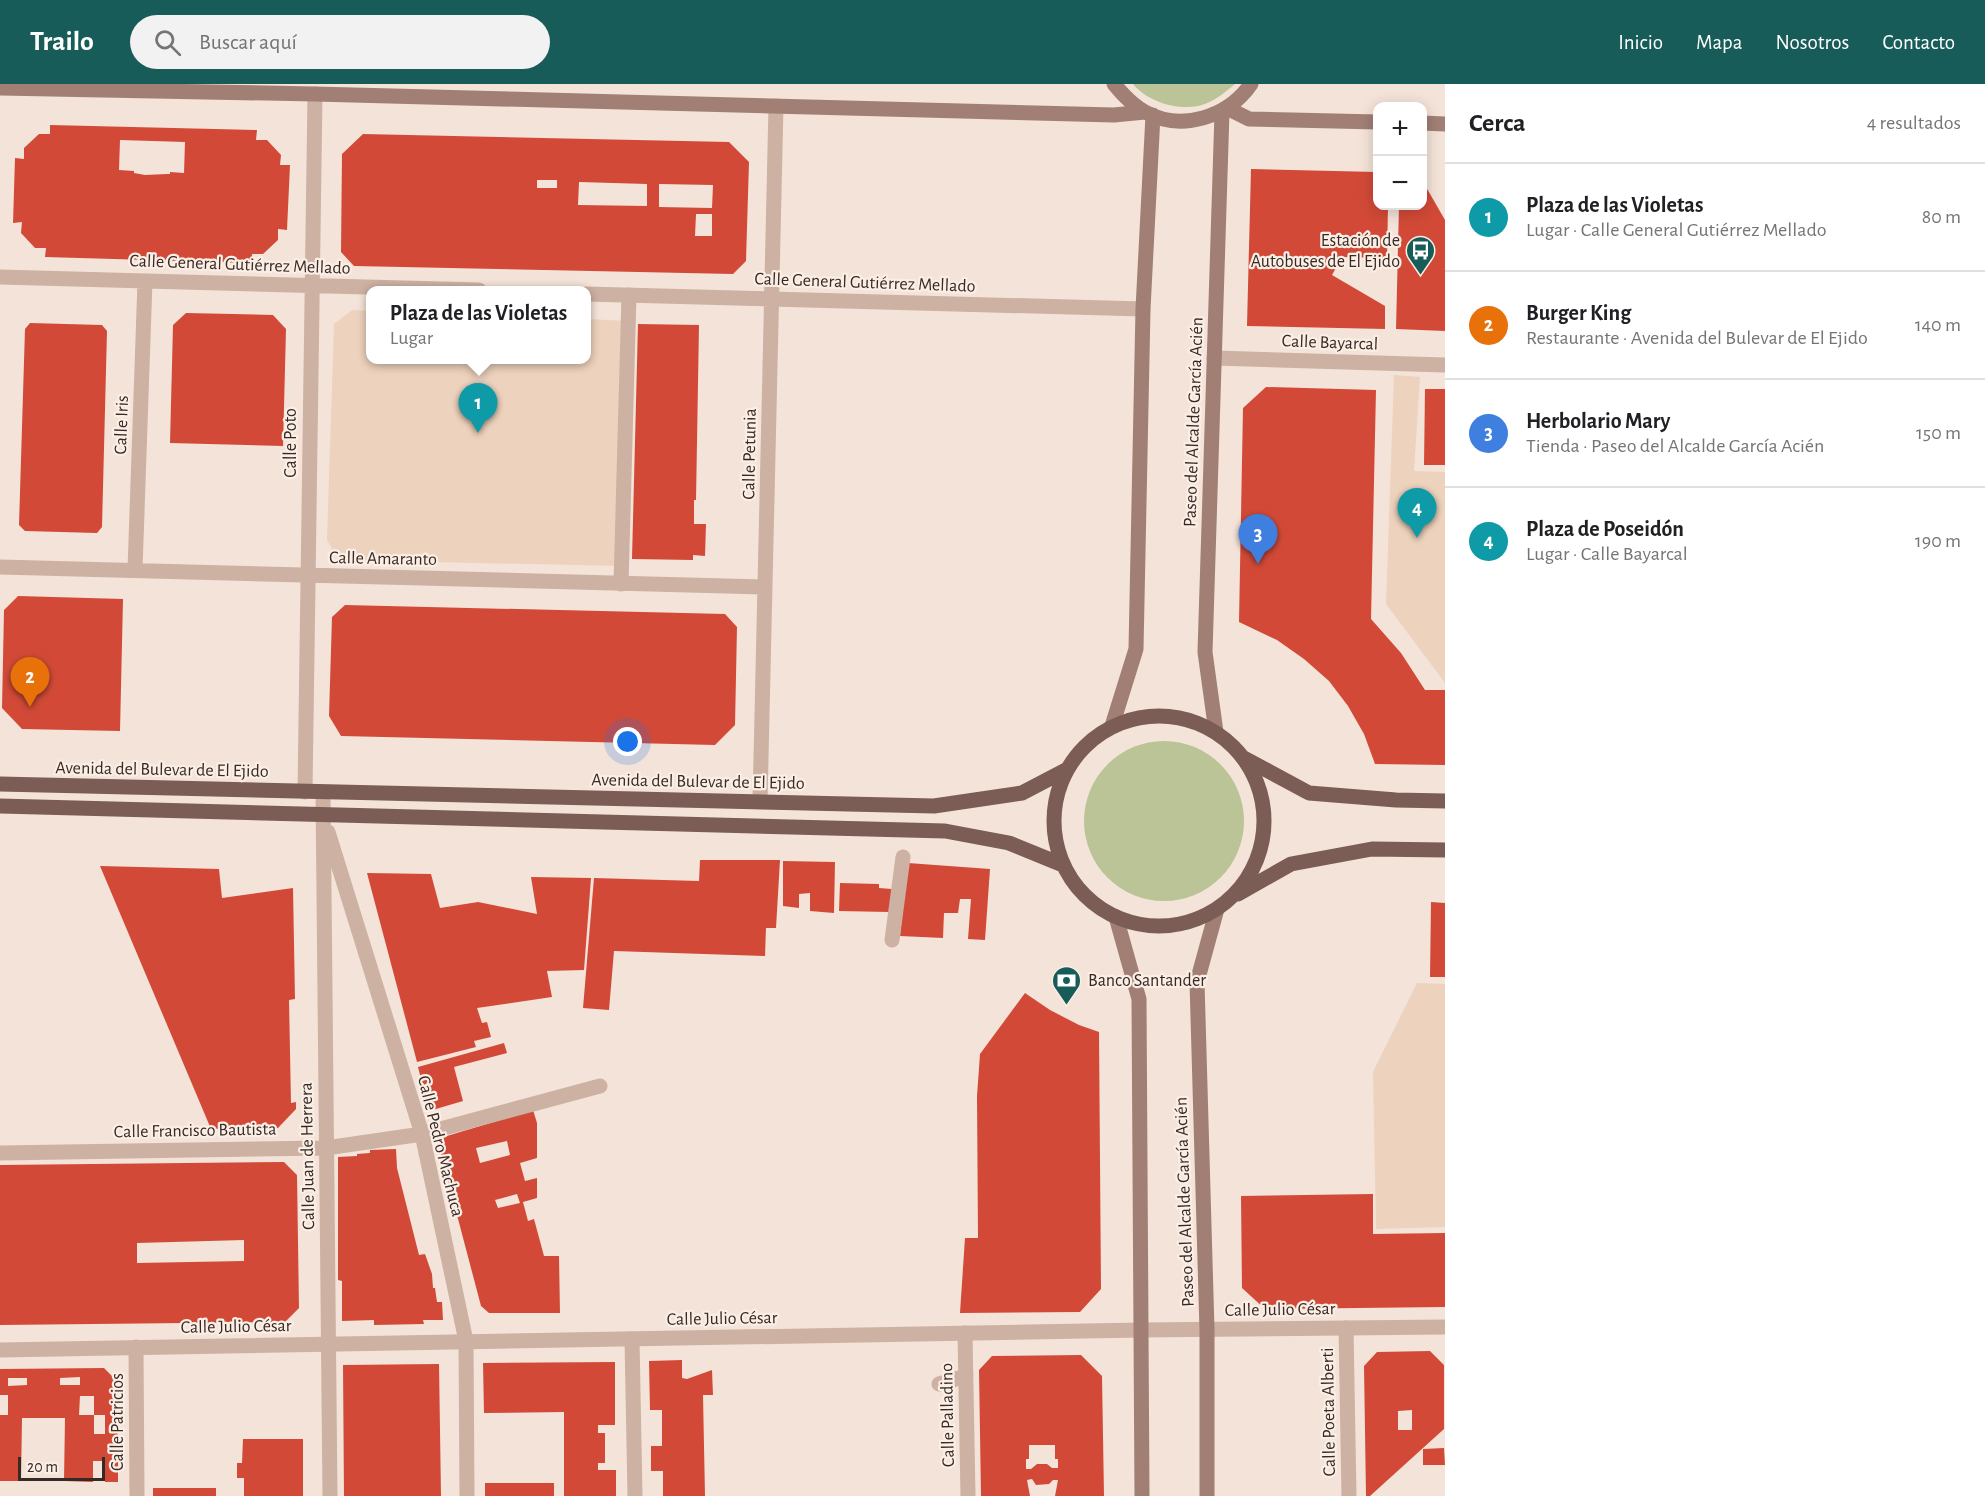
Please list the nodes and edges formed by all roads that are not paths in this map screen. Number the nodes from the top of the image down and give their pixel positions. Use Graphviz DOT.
graph roads {
  1 [pos="1114,84"];
  2 [pos="1251,84"];
  3 [pos="0,88"];
  4 [pos="315,94"];
  5 [pos="776,106"];
  6 [pos="1225,110"];
  7 [pos="1149,114"];
  8 [pos="1373,122"];
  9 [pos="1427,123"];
  10 [pos="1445,124"];
  11 [pos="0,277"];
  12 [pos="146,281"];
  13 [pos="311,286"];
  14 [pos="366,288"];
  15 [pos="591,294"];
  16 [pos="629,295"];
  17 [pos="772,299"];
  18 [pos="1143,309"];
  19 [pos="1214,358"];
  20 [pos="1445,365"];
  21 [pos="0,567"];
  22 [pos="135,570"];
  23 [pos="309,576"];
  24 [pos="621,584"];
  25 [pos="765,587"];
  26 [pos="1112,726"];
  27 [pos="1216,732"];
  28 [pos="1244,758"];
  29 [pos="1066,770"];
  30 [pos="0,784"];
  31 [pos="304,792"];
  32 [pos="323,792"];
  33 [pos="1445,801"];
  34 [pos="760,802"];
  35 [pos="0,806"];
  36 [pos="322,815"];
  37 [pos="1445,850"];
  38 [pos="903,857"];
  39 [pos="1063,865"];
  40 [pos="1232,898"];
  41 [pos="1217,909"];
  42 [pos="1116,917"];
  43 [pos="892,940"];
  44 [pos="600,1086"];
  45 [pos="422,1134"];
  46 [pos="326,1148"];
  47 [pos="0,1153"];
  48 [pos="1445,1327"];
  49 [pos="1346,1328"];
  50 [pos="1141,1330"];
  51 [pos="1207,1330"];
  52 [pos="965,1333"];
  53 [pos="632,1339"];
  54 [pos="466,1341"];
  55 [pos="328,1344"];
  56 [pos="136,1347"];
  57 [pos="0,1350"];
  58 [pos="966,1376"];
  59 [pos="939,1384"];
  60 [pos="137,1496"];
  61 [pos="330,1496"];
  62 [pos="467,1496"];
  63 [pos="635,1496"];
  64 [pos="968,1496"];
  65 [pos="1142,1496"];
  66 [pos="1208,1496"];
  67 [pos="1349,1496"];
  1 -- 7 [label="main road"];
  2 -- 6 [label="main road"];
  3 -- 4 [label="main road"];
  4 -- 5 [label="main road"];
  4 -- 13 [label="street, Calle Poto"];
  5 -- 7 [label="main road"];
  5 -- 17 [label="street, Calle Petunia"];
  6 -- 7 [label="main road"];
  6 -- 8 [label="main road"];
  6 -- 19 [label="main road, Paseo del Alcalde García Acién"];
  7 -- 18 [label="main road"];
  9 -- 10 [label="main road"];
  11 -- 12 [label="street, Calle General Gutiérrez Mellado"];
  12 -- 13 [label="street, Calle General Gutiérrez Mellado"];
  12 -- 22 [label="street, Calle Iris"];
  13 -- 14 [label="street, Calle General Gutiérrez Mellado"];
  13 -- 23 [label="street, Calle Poto"];
  15 -- 16 [label="street, Calle General Gutiérrez Mellado"];
  16 -- 17 [label="street, Calle General Gutiérrez Mellado"];
  16 -- 24 [label="street"];
  17 -- 18 [label="street, Calle General Gutiérrez Mellado"];
  17 -- 25 [label="street, Calle Petunia"];
  18 -- 26 [label="main road"];
  19 -- 20 [label="street, Calle Bayarcal"];
  19 -- 27 [label="main road, Paseo del Alcalde García Acién"];
  21 -- 22 [label="street, Calle Amaranto"];
  22 -- 23 [label="street, Calle Amaranto"];
  23 -- 24 [label="street, Calle Amaranto"];
  23 -- 31 [label="street, Calle Poto"];
  24 -- 25 [label="street, Calle Amaranto"];
  25 -- 34 [label="street, Calle Petunia"];
  26 -- 27 [label="main road"];
  26 -- 29 [label="main road"];
  27 -- 28 [label="main road"];
  28 -- 33 [label="main road"];
  28 -- 40 [label="main road"];
  29 -- 34 [label="main road, Avenida del Bulevar de El Ejido"];
  29 -- 39 [label="main road"];
  30 -- 31 [label="main road, Avenida del Bulevar de El Ejido"];
  31 -- 32 [label="main road, Avenida del Bulevar de El Ejido"];
  32 -- 34 [label="main road, Avenida del Bulevar de El Ejido"];
  32 -- 36 [label="street"];
  35 -- 36 [label="main road"];
  36 -- 39 [label="main road"];
  36 -- 45 [label="street, Calle Pedro Machuca"];
  36 -- 46 [label="street, Calle Juan de Herrera"];
  37 -- 40 [label="main road"];
  38 -- 43 [label="street"];
  39 -- 42 [label="main road"];
  40 -- 41 [label="main road"];
  41 -- 42 [label="main road"];
  41 -- 51 [label="main road, Paseo del Alcalde García Acién"];
  42 -- 50 [label="main road"];
  44 -- 45 [label="street, Calle Francisco Bautista"];
  45 -- 46 [label="street, Calle Francisco Bautista"];
  45 -- 54 [label="street, Calle Pedro Machuca"];
  46 -- 47 [label="street, Calle Francisco Bautista"];
  46 -- 55 [label="street, Calle Juan de Herrera"];
  48 -- 49 [label="street, Calle Julio César"];
  49 -- 51 [label="street, Calle Julio César"];
  49 -- 67 [label="street, Calle Poeta Alberti"];
  50 -- 51 [label="street, Calle Julio César"];
  50 -- 52 [label="street, Calle Julio César"];
  50 -- 65 [label="main road"];
  51 -- 66 [label="main road, Paseo del Alcalde García Acién"];
  52 -- 53 [label="street, Calle Julio César"];
  52 -- 58 [label="street, Calle Palladino"];
  53 -- 54 [label="street, Calle Julio César"];
  53 -- 63 [label="street"];
  54 -- 55 [label="street, Calle Julio César"];
  54 -- 62 [label="street, Calle Pedro Machuca"];
  55 -- 56 [label="street, Calle Julio César"];
  55 -- 61 [label="street, Calle Juan de Herrera"];
  56 -- 57 [label="street, Calle Julio César"];
  56 -- 60 [label="street, Calle Patricios"];
  58 -- 59 [label="street"];
  58 -- 64 [label="street, Calle Palladino"];
}
